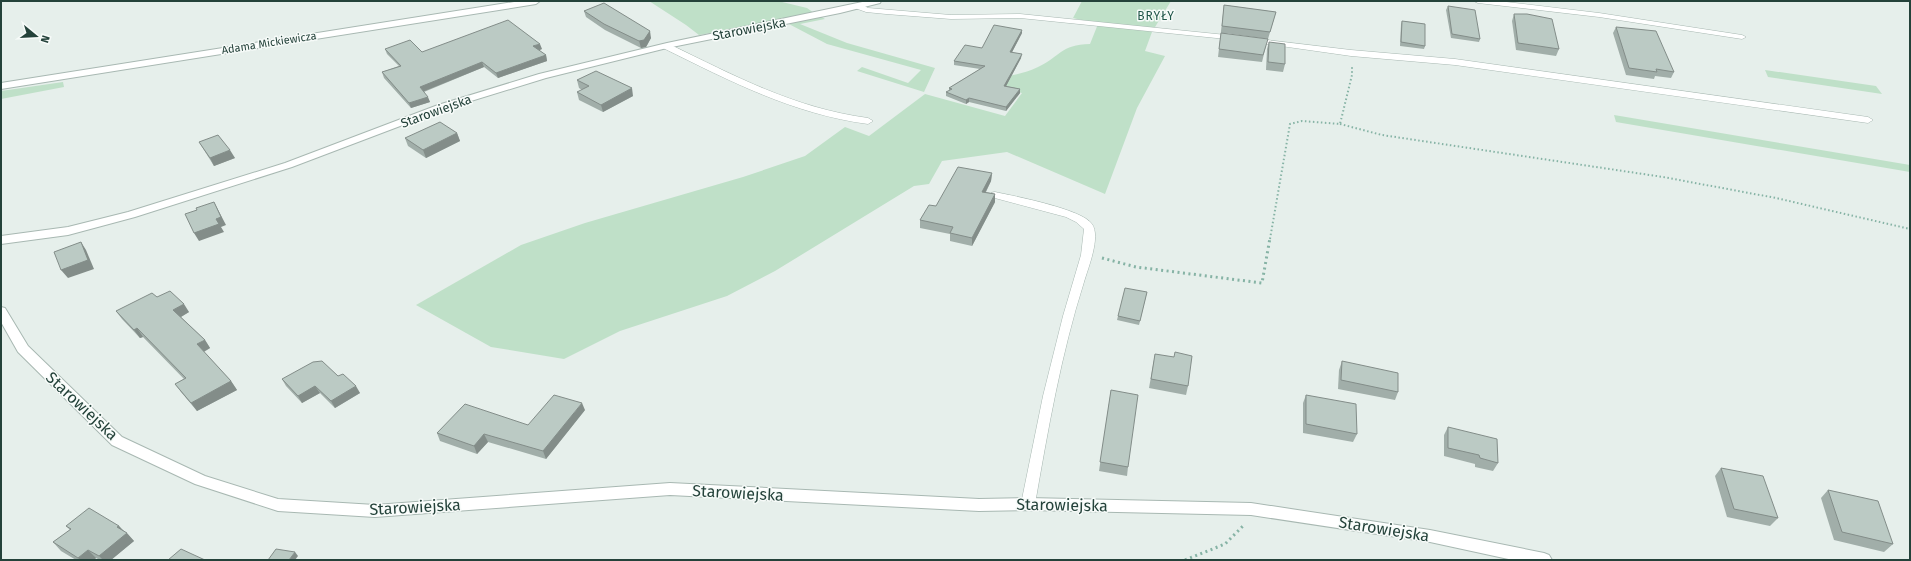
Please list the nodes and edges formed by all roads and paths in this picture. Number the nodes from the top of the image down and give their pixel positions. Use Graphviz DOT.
graph roads {
  1 [pos="536,1"];
  2 [pos="877,1"];
  3 [pos="1478,1"];
  4 [pos="858,6"];
  5 [pos="1742,38"];
  6 [pos="666,46"];
  7 [pos="1352,53"];
  8 [pos="1,86"];
  9 [pos="1868,120"];
  10 [pos="868,121"];
  11 [pos="1340,124"];
  12 [pos="995,194"];
  13 [pos="1910,229"];
  14 [pos="1,240"];
  15 [pos="1086,253"];
  16 [pos="1,311"];
  17 [pos="1028,504"];
  18 [pos="1251,509"];
  19 [pos="1185,560"];
  20 [pos="1544,560"];
  1 -- 8 [label="street, Adama Mickiewicza"];
  2 -- 4 [label="street, Starowiejska"];
  3 -- 5 [label="lane"];
  4 -- 6 [label="street, Starowiejska"];
  4 -- 7 [label="lane"];
  6 -- 10 [label="lane"];
  6 -- 14 [label="street, Starowiejska"];
  7 -- 9 [label="lane"];
  7 -- 11 [label="path"];
  11 -- 13 [label="path"];
  11 -- 15 [label="path"];
  12 -- 15 [label="lane"];
  15 -- 17 [label="lane"];
  16 -- 17 [label="street, Starowiejska"];
  17 -- 18 [label="street, Starowiejska"];
  18 -- 19 [label="path"];
  18 -- 20 [label="street, Starowiejska"];
}
